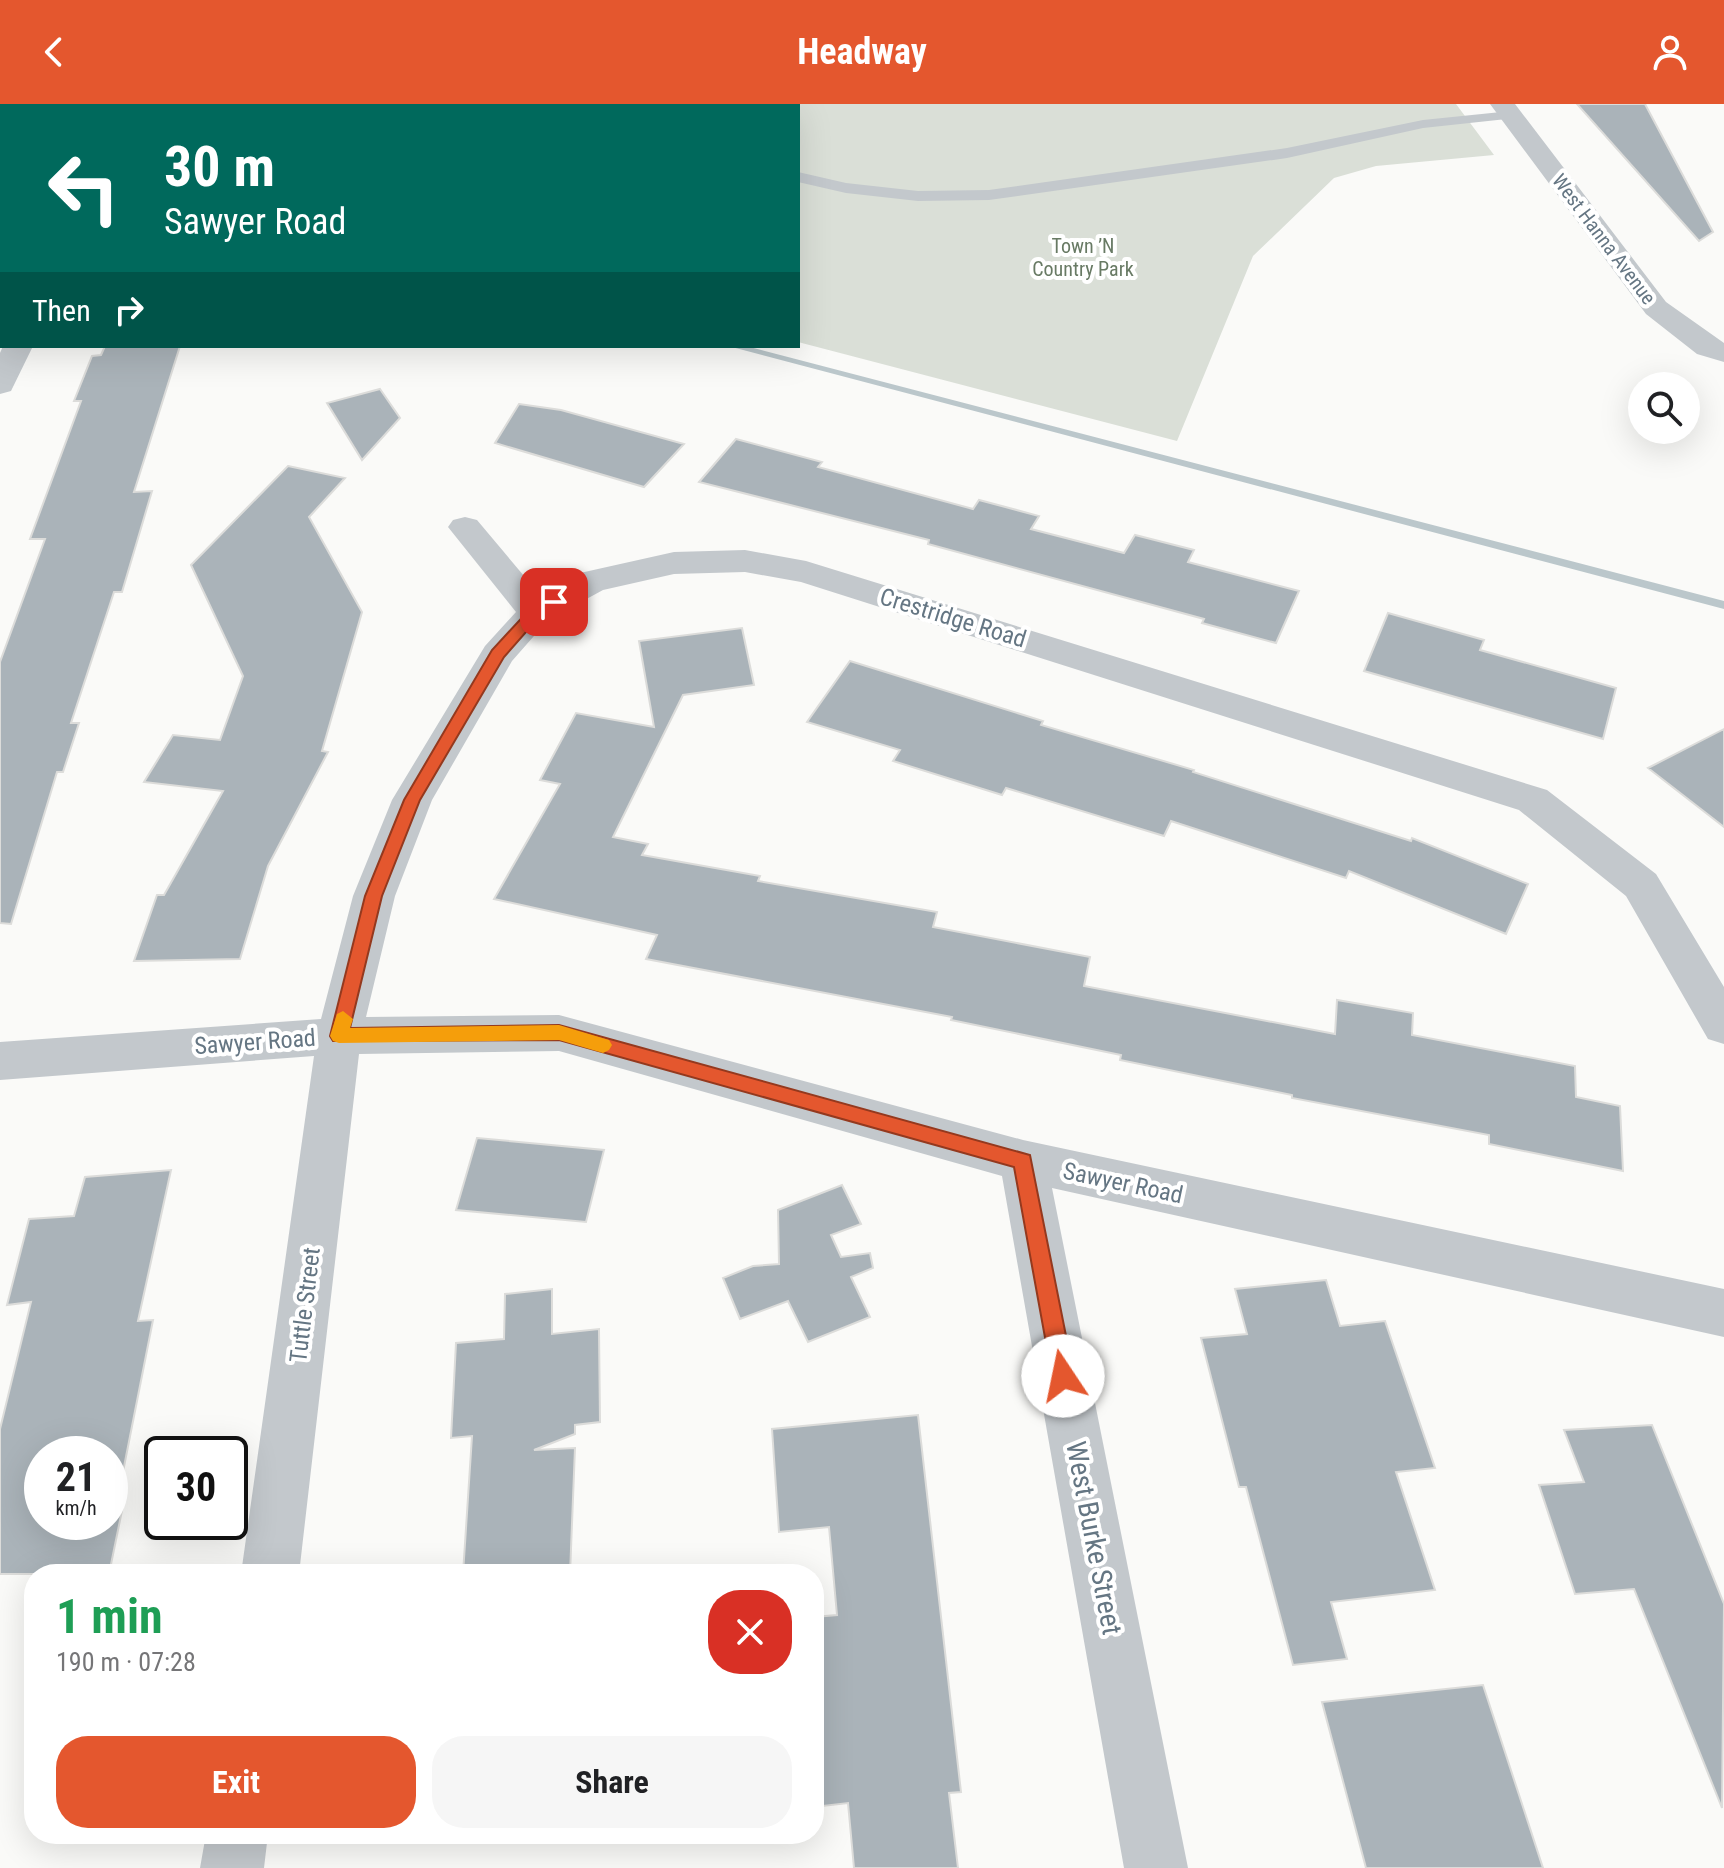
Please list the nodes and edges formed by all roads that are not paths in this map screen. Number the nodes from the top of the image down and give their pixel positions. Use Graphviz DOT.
graph roads {
  1 [pos="1506,110"];
  2 [pos="800,177"];
  3 [pos="17,348"];
  4 [pos="1724,353"];
  5 [pos="0,385"];
  6 [pos="465,527"];
  7 [pos="535,612"];
  8 [pos="1724,1026"];
  9 [pos="339,1036"];
  10 [pos="0,1061"];
  11 [pos="1023,1161"];
  12 [pos="1724,1313"];
  13 [pos="271,1564"];
  14 [pos="236,1844"];
  15 [pos="232,1868"];
  16 [pos="1156,1868"];
  1 -- 2 [label="lane"];
  1 -- 4 [label="street, West Hanna Avenue"];
  3 -- 5 [label="street"];
  6 -- 7 [label="street"];
  7 -- 8 [label="street, Crestridge Road"];
  7 -- 9 [label="street, Crestridge Road"];
  9 -- 10 [label="street, Sawyer Road"];
  9 -- 11 [label="street, Sawyer Road"];
  9 -- 13 [label="street, Tuttle Street"];
  11 -- 12 [label="street, Sawyer Road"];
  11 -- 16 [label="street, West Burke Street"];
  14 -- 15 [label="street"];
}
